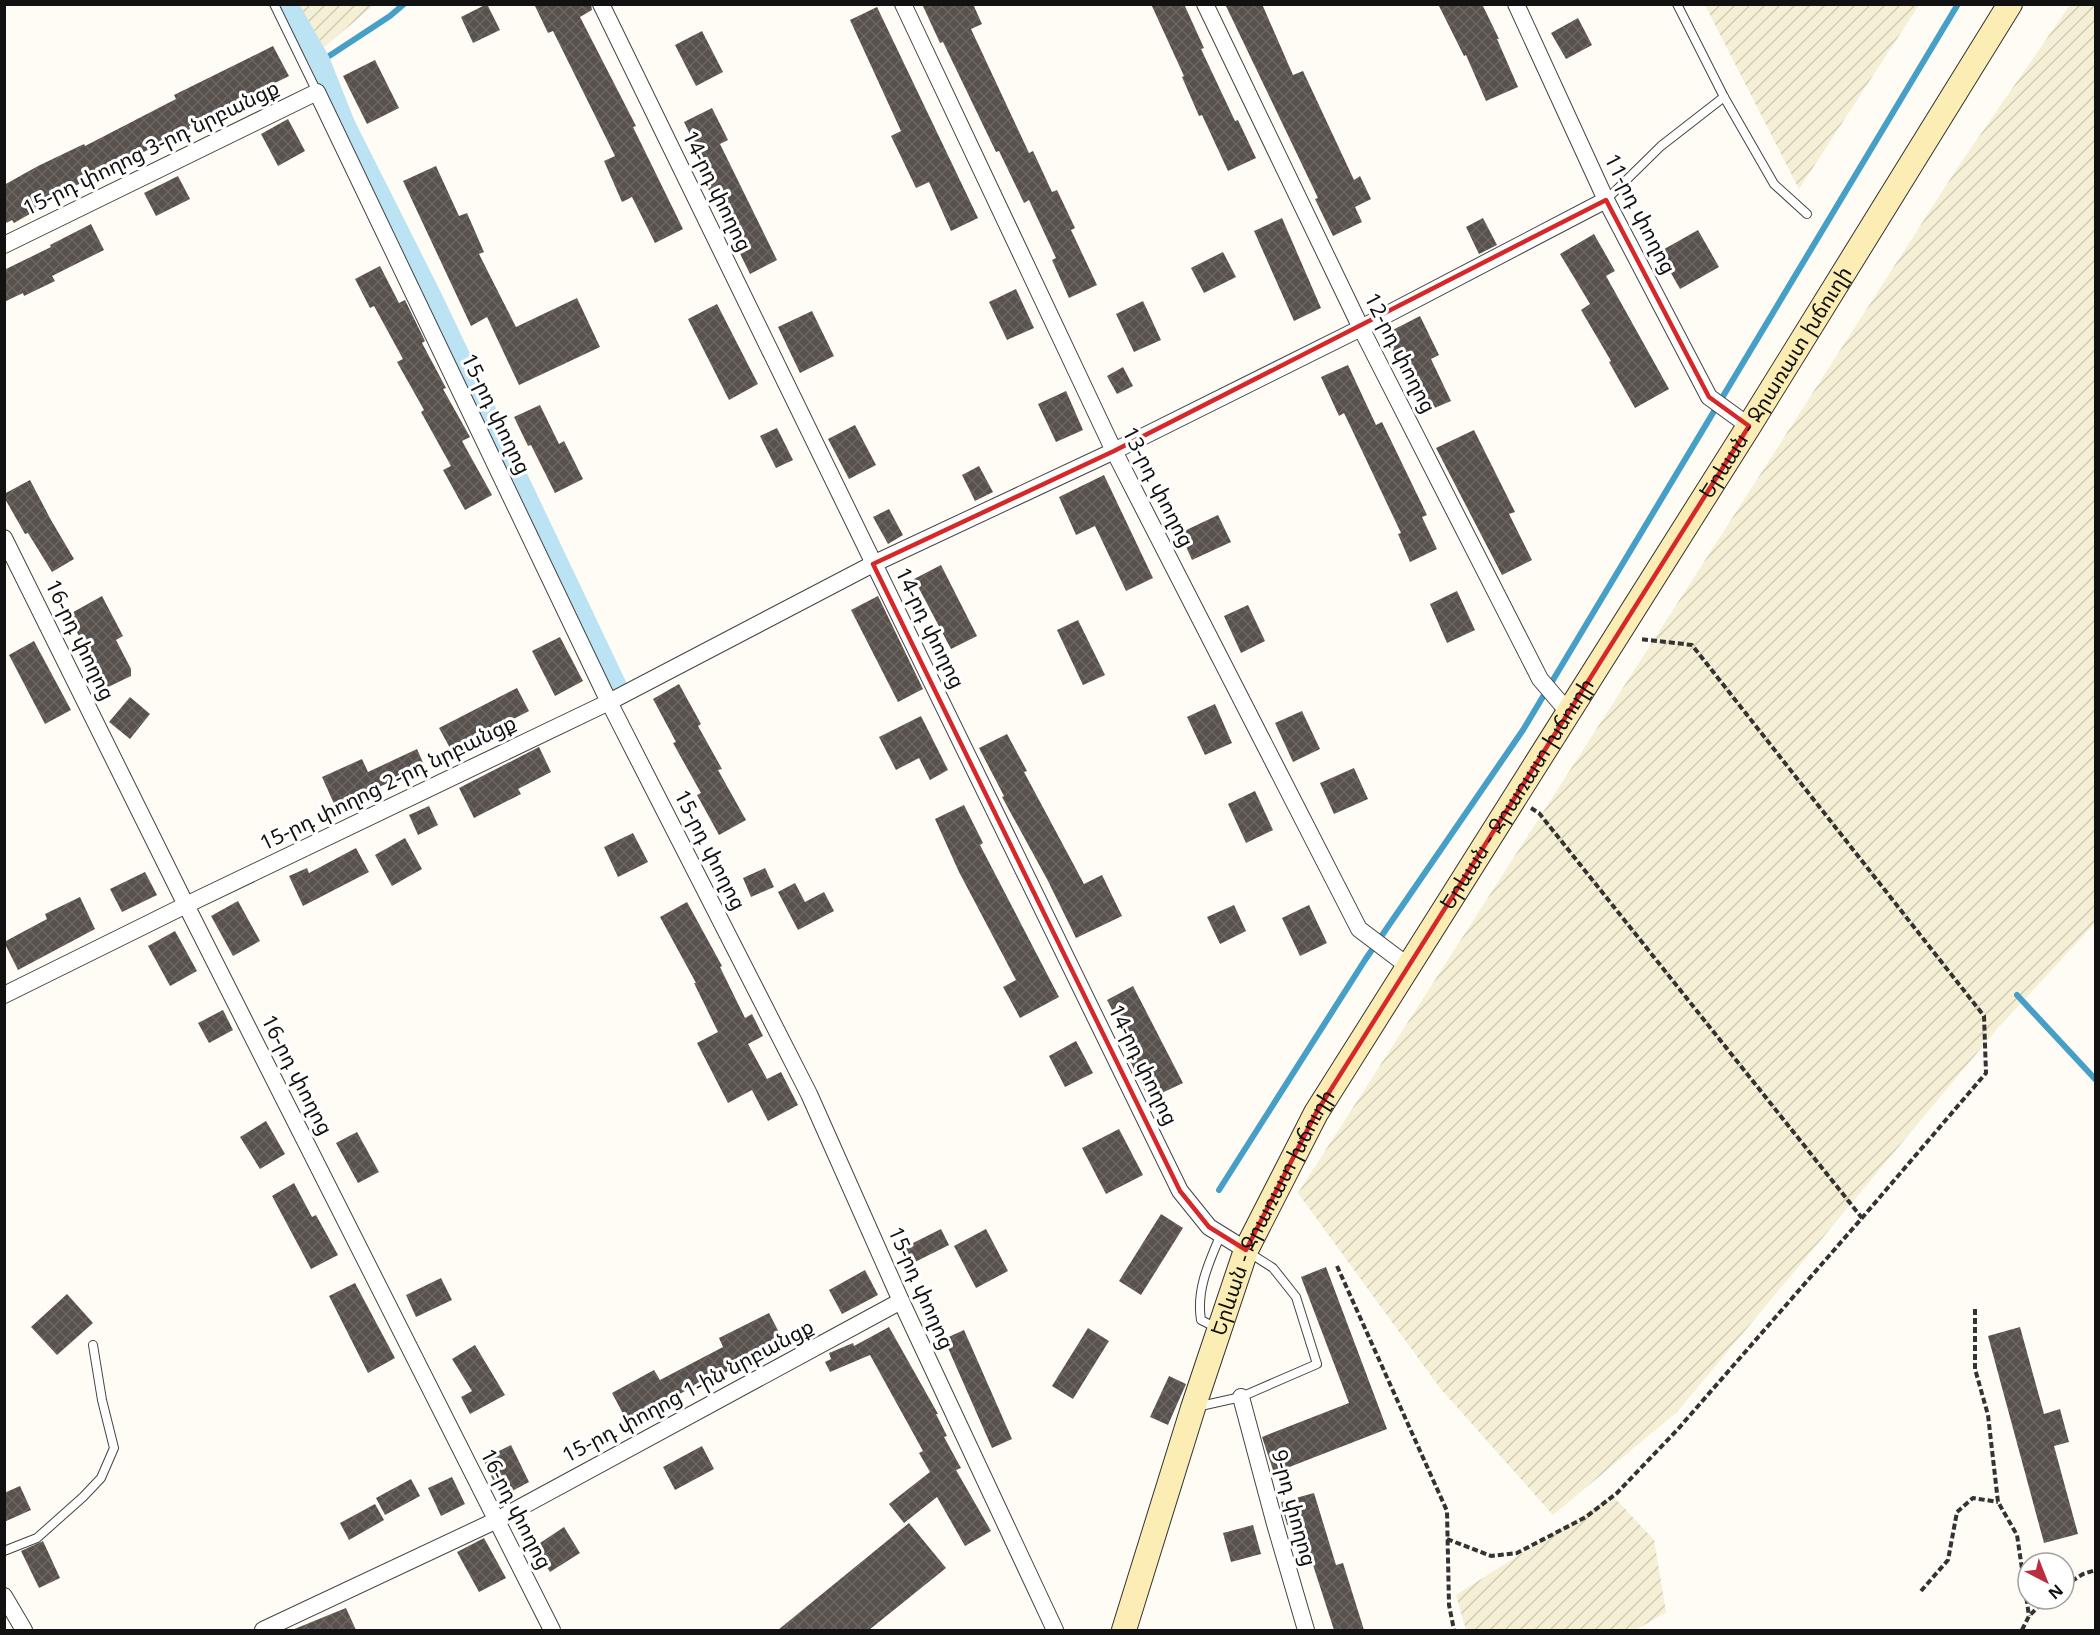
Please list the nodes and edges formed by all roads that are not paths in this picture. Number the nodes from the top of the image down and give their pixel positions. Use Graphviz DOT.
graph roads {
  1 [pos="274,4"];
  2 [pos="601,4"];
  3 [pos="903,4"];
  4 [pos="1205,4"];
  5 [pos="1516,4"];
  6 [pos="1677,4"];
  7 [pos="2010,4"];
  8 [pos="317,92"];
  9 [pos="1724,97"];
  10 [pos="1606,200"];
  11 [pos="1807,214"];
  12 [pos="4,244"];
  13 [pos="1361,327"];
  14 [pos="1743,423"];
  15 [pos="1114,451"];
  16 [pos="4,538"];
  17 [pos="873,564"];
  18 [pos="609,702"];
  19 [pos="1565,708"];
  20 [pos="186,904"];
  21 [pos="1408,966"];
  22 [pos="4,995"];
  23 [pos="1221,1234"];
  24 [pos="1245,1250"];
  25 [pos="901,1301"];
  26 [pos="1219,1329"];
  27 [pos="93,1345"];
  28 [pos="1241,1397"];
  29 [pos="1193,1408"];
  30 [pos="497,1521"];
  31 [pos="4,1551"];
  32 [pos="4,1596"];
  33 [pos="24,1630"];
  34 [pos="263,1630"];
  35 [pos="552,1630"];
  36 [pos="1055,1630"];
  37 [pos="1124,1630"];
  38 [pos="1306,1630"];
  1 -- 8 [label="lane"];
  2 -- 17 [label="street, 14-րդ փողոց"];
  3 -- 15 [label="street, 13-րդ փողոց"];
  4 -- 13 [label="street, 12-րդ փողոց"];
  5 -- 10 [label="street, 11-րդ փողոց"];
  6 -- 9 [label="lane"];
  7 -- 14 [label="main road, Երևան - Ջրառատ խճուղի"];
  8 -- 12 [label="street, 15-րդ փողոց 3-րդ նրբանցք"];
  8 -- 18 [label="street, 15-րդ փողոց"];
  9 -- 10 [label="lane"];
  9 -- 11 [label="lane"];
  10 -- 13 [label="street, 15-րդ փողոց 2-րդ նրբանցք"];
  10 -- 14 [label="street, 11-րդ փողոց"];
  13 -- 15 [label="street, 15-րդ փողոց 2-րդ նրբանցք"];
  13 -- 19 [label="street, 12-րդ փողոց"];
  14 -- 19 [label="main road, Երևան - Ջրառատ խճուղի"];
  15 -- 17 [label="street, 15-րդ փողոց 2-րդ նրբանցք"];
  15 -- 21 [label="street, 13-րդ փողոց"];
  16 -- 20 [label="street, 16-րդ փողոց"];
  17 -- 18 [label="street, 15-րդ փողոց 2-րդ նրբանցք"];
  17 -- 23 [label="street, 14-րդ փողոց"];
  18 -- 20 [label="street, 15-րդ փողոց 2-րդ նրբանցք"];
  18 -- 25 [label="street, 15-րդ փողոց"];
  19 -- 21 [label="main road, Երևան - Ջրառատ խճուղի"];
  20 -- 22 [label="street, 15-րդ փողոց 2-րդ նրբանցք"];
  20 -- 30 [label="street, 16-րդ փողոց"];
  21 -- 24 [label="main road, Երևան - Ջրառատ խճուղի"];
  23 -- 24 [label="street, 14-րդ փողոց"];
  23 -- 26 [label="lane"];
  24 -- 26 [label="main road, Երևան - Ջրառատ խճուղի"];
  24 -- 28 [label="lane"];
  25 -- 30 [label="street, 15-րդ փողոց 1-ին նրբանցք"];
  25 -- 36 [label="street, 15-րդ փողոց"];
  26 -- 29 [label="main road, Երևան - Ջրառատ խճուղի"];
  27 -- 31 [label="lane"];
  28 -- 29 [label="lane"];
  28 -- 38 [label="street, 9-րդ փողոց"];
  29 -- 37 [label="main road, Երևան - Ջրառատ խճուղի"];
  30 -- 34 [label="street, 15-րդ փողոց 1-ին նրբանցք"];
  30 -- 35 [label="street, 16-րդ փողոց"];
  32 -- 33 [label="street"];
}
